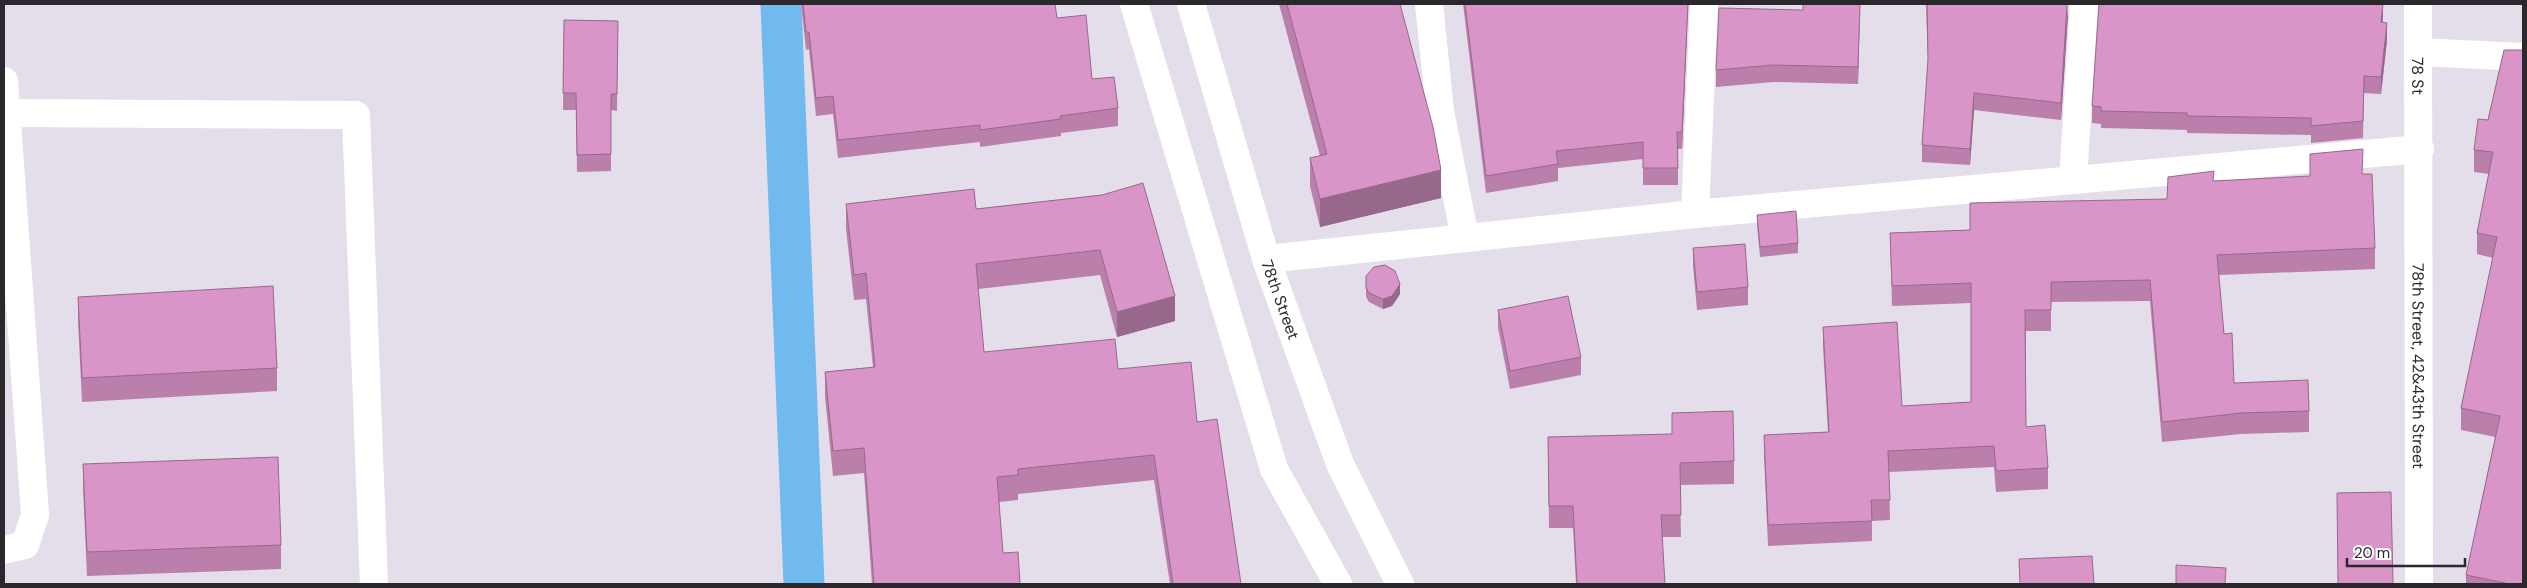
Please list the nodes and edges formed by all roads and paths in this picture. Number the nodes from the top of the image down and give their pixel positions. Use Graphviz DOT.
graph roads {
  1 [pos="1134,4"];
  2 [pos="1191,4"];
  3 [pos="1429,4"];
  4 [pos="1704,4"];
  5 [pos="2084,4"];
  6 [pos="2418,4"];
  7 [pos="2419,52"];
  8 [pos="2523,57"];
  9 [pos="4,81"];
  10 [pos="6,113"];
  11 [pos="2420,148"];
  12 [pos="2073,180"];
  13 [pos="1695,214"];
  14 [pos="1465,238"];
  15 [pos="1266,259"];
  16 [pos="4,550"];
  17 [pos="374,584"];
  18 [pos="1338,584"];
  19 [pos="1400,584"];
  20 [pos="2419,584"];
  1 -- 18 [label="street"];
  2 -- 15 [label="street, 78th Street"];
  3 -- 14 [label="street"];
  4 -- 13 [label="street"];
  5 -- 12 [label="street"];
  6 -- 7 [label="street, 78 St"];
  7 -- 8 [label="street"];
  7 -- 11 [label="street, 78 St"];
  9 -- 10 [label="street"];
  10 -- 16 [label="street"];
  10 -- 17 [label="street"];
  11 -- 12 [label="street"];
  11 -- 20 [label="street, 78th Street, 42&43th Street"];
  12 -- 13 [label="street"];
  13 -- 14 [label="street"];
  14 -- 15 [label="street"];
  15 -- 19 [label="street, 78th Street"];
}
